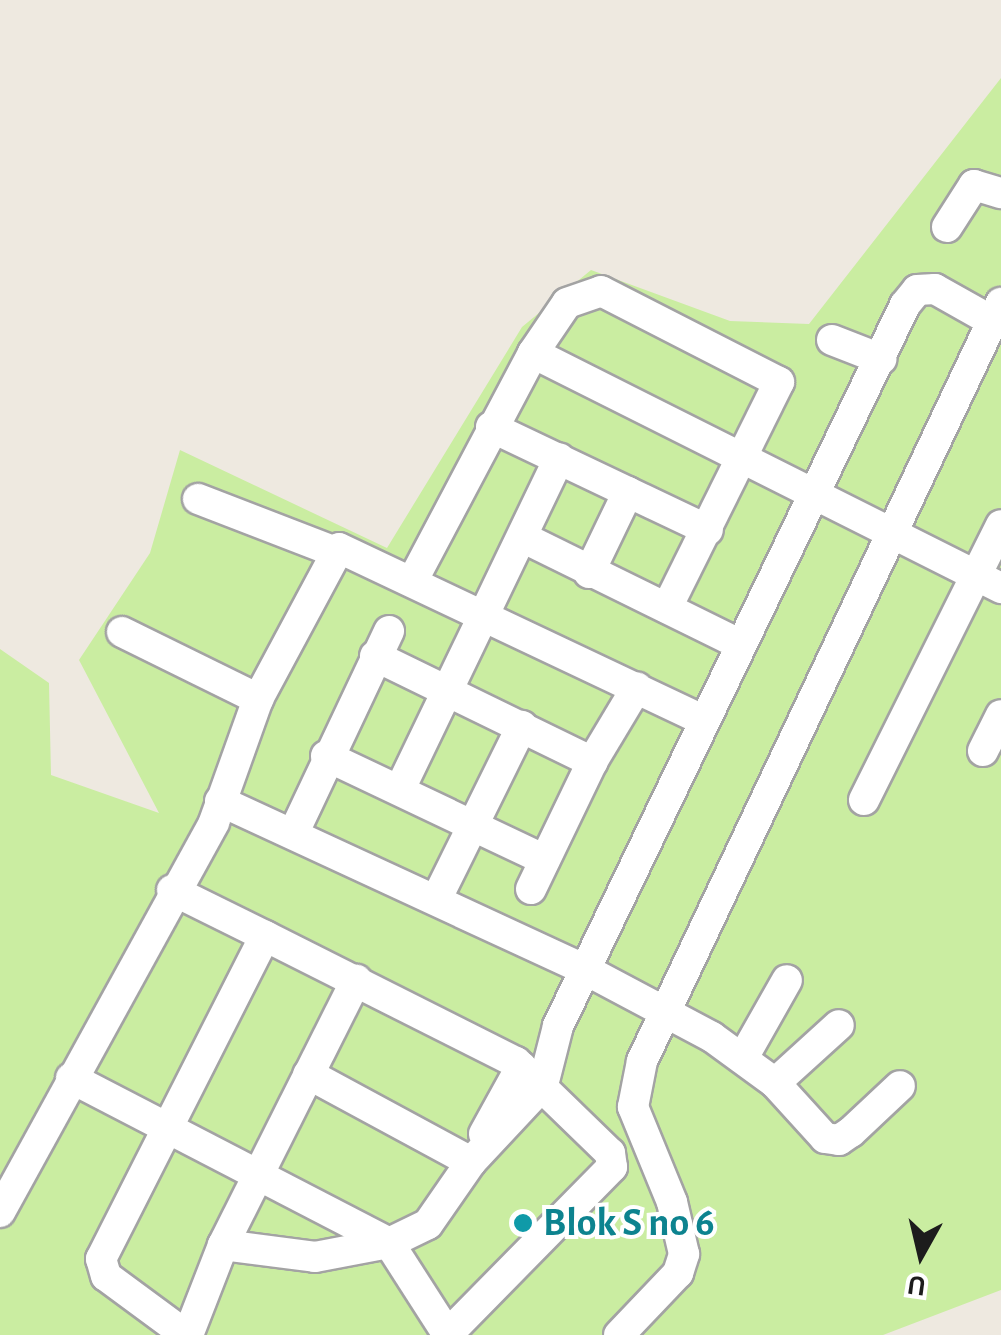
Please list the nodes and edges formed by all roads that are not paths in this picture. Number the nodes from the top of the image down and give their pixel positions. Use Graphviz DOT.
graph roads {
  1 [pos="1001,193"];
  2 [pos="947,227"];
  3 [pos="997,312"];
  4 [pos="832,340"];
  5 [pos="533,352"];
  6 [pos="881,360"];
  7 [pos="491,427"];
  8 [pos="743,456"];
  9 [pos="559,458"];
  10 [pos="628,492"];
  11 [pos="818,492"];
  12 [pos="198,499"];
  13 [pos="1001,525"];
  14 [pos="708,530"];
  15 [pos="892,532"];
  16 [pos="522,537"];
  17 [pos="335,552"];
  18 [pos="589,572"];
  19 [pos="414,578"];
  20 [pos="988,582"];
  21 [pos="667,608"];
  22 [pos="486,613"];
  23 [pos="122,632"];
  24 [pos="739,644"];
  25 [pos="637,687"];
  26 [pos="446,691"];
  27 [pos="258,700"];
  28 [pos="1001,715"];
  29 [pos="703,720"];
  30 [pos="522,726"];
  31 [pos="983,751"];
  32 [pos="326,756"];
  33 [pos="592,762"];
  34 [pos="400,789"];
  35 [pos="220,800"];
  36 [pos="864,800"];
  37 [pos="475,824"];
  38 [pos="296,830"];
  39 [pos="545,860"];
  40 [pos="531,889"];
  41 [pos="172,890"];
  42 [pos="437,898"];
  43 [pos="265,936"];
  44 [pos="584,968"];
  45 [pos="356,980"];
  46 [pos="787,980"];
  47 [pos="664,1012"];
  48 [pos="838,1025"];
  49 [pos="744,1056"];
  50 [pos="308,1074"];
  51 [pos="532,1076"];
  52 [pos="71,1078"];
  53 [pos="775,1083"];
  54 [pos="900,1086"];
  55 [pos="171,1128"];
  56 [pos="477,1154"];
  57 [pos="260,1170"];
  58 [pos="0,1212"];
  59 [pos="389,1243"];
  60 [pos="223,1246"];
  61 [pos="186,1335"];
  62 [pos="448,1335"];
  63 [pos="618,1335"];
  1 -- 2 [label="street"];
  3 -- 6 [label="street"];
  3 -- 15 [label="street"];
  4 -- 6 [label="street"];
  5 -- 7 [label="street"];
  5 -- 8 [label="street"];
  5 -- 8 [label="street"];
  6 -- 11 [label="street"];
  7 -- 9 [label="street"];
  7 -- 19 [label="street"];
  8 -- 11 [label="street"];
  8 -- 14 [label="street"];
  9 -- 10 [label="street"];
  9 -- 16 [label="street"];
  10 -- 14 [label="street"];
  10 -- 18 [label="street"];
  11 -- 15 [label="street"];
  11 -- 24 [label="street"];
  12 -- 17 [label="street"];
  13 -- 20 [label="street"];
  14 -- 21 [label="street"];
  15 -- 20 [label="street"];
  15 -- 47 [label="street"];
  16 -- 18 [label="street"];
  16 -- 22 [label="street"];
  17 -- 19 [label="street"];
  17 -- 27 [label="street"];
  18 -- 21 [label="street"];
  19 -- 22 [label="street"];
  20 -- 36 [label="street"];
  21 -- 24 [label="street"];
  22 -- 25 [label="street"];
  22 -- 26 [label="street"];
  23 -- 27 [label="street"];
  24 -- 29 [label="street"];
  25 -- 29 [label="street"];
  25 -- 33 [label="street"];
  26 -- 30 [label="street"];
  26 -- 32 [label="street"];
  26 -- 34 [label="street"];
  27 -- 35 [label="street"];
  28 -- 31 [label="street"];
  29 -- 44 [label="street"];
  30 -- 33 [label="street"];
  30 -- 37 [label="street"];
  32 -- 34 [label="street"];
  32 -- 38 [label="street"];
  33 -- 39 [label="street"];
  34 -- 37 [label="street"];
  35 -- 38 [label="street"];
  35 -- 41 [label="street"];
  37 -- 39 [label="street"];
  37 -- 42 [label="street"];
  38 -- 42 [label="street"];
  39 -- 40 [label="street"];
  41 -- 43 [label="street"];
  41 -- 52 [label="street"];
  42 -- 44 [label="street"];
  43 -- 45 [label="street"];
  43 -- 55 [label="street"];
  44 -- 47 [label="street"];
  44 -- 51 [label="street"];
  45 -- 50 [label="street"];
  45 -- 51 [label="street"];
  46 -- 49 [label="street"];
  47 -- 49 [label="street"];
  47 -- 63 [label="street"];
  48 -- 53 [label="street"];
  49 -- 53 [label="street"];
  50 -- 56 [label="street"];
  50 -- 57 [label="street"];
  51 -- 56 [label="street"];
  51 -- 62 [label="street"];
  52 -- 55 [label="street"];
  52 -- 58 [label="street"];
  53 -- 54 [label="street"];
  55 -- 57 [label="street"];
  55 -- 61 [label="street"];
  56 -- 59 [label="street"];
  57 -- 59 [label="street"];
  57 -- 60 [label="street"];
  59 -- 60 [label="street"];
  59 -- 62 [label="street"];
  60 -- 61 [label="street"];
}
